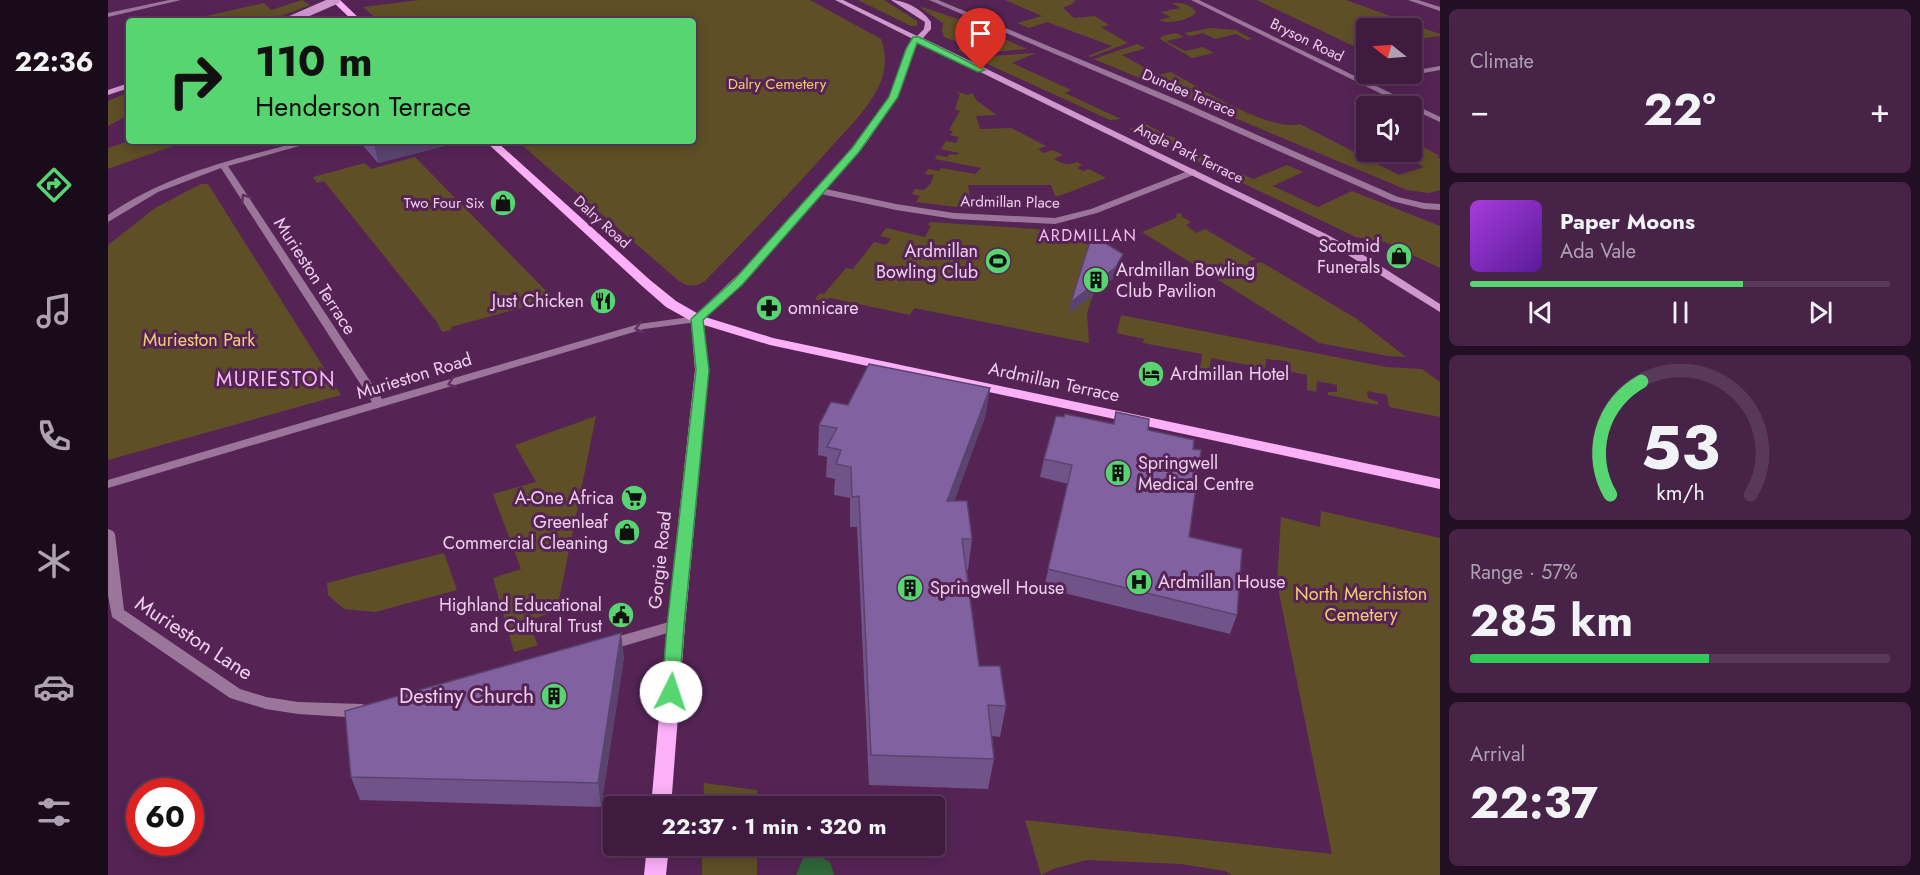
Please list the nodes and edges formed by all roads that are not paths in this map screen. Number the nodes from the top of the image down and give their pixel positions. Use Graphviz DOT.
graph roads {
  1 [pos="178,0"];
  2 [pos="335,0"];
  3 [pos="838,0"];
  4 [pos="894,0"];
  5 [pos="932,0"];
  6 [pos="1194,0"];
  7 [pos="1411,0"];
  8 [pos="1440,9"];
  9 [pos="108,15"];
  10 [pos="295,18"];
  11 [pos="355,18"];
  12 [pos="916,39"];
  13 [pos="1440,68"];
  14 [pos="1422,71"];
  15 [pos="1356,79"];
  16 [pos="1367,84"];
  17 [pos="126,85"];
  18 [pos="108,93"];
  19 [pos="1440,120"];
  20 [pos="302,144"];
  21 [pos="493,144"];
  22 [pos="223,165"];
  23 [pos="1193,172"];
  24 [pos="821,191"];
  25 [pos="1438,207"];
  26 [pos="108,219"];
  27 [pos="1440,309"];
  28 [pos="697,319"];
  29 [pos="380,405"];
  30 [pos="108,484"];
  31 [pos="1440,484"];
  32 [pos="108,534"];
  33 [pos="675,626"];
  34 [pos="588,651"];
  35 [pos="376,707"];
  36 [pos="662,796"];
  37 [pos="657,856"];
  38 [pos="655,875"];
  1 -- 9 [label="street"];
  2 -- 10 [label="street, bridge"];
  2 -- 11 [label="main road"];
  3 -- 12 [label="street, Angle Park Terrace"];
  4 -- 12 [label="street"];
  5 -- 25 [label="street, Dundee Terrace"];
  6 -- 15 [label="street, Bryson Road"];
  7 -- 8 [label="street"];
  12 -- 23 [label="street, Angle Park Terrace"];
  12 -- 24 [label="street"];
  13 -- 14 [label="street"];
  16 -- 19 [label="street, Bryson Road"];
  17 -- 18 [label="street"];
  20 -- 22 [label="street"];
  21 -- 28 [label="main road, Dalry Road"];
  22 -- 26 [label="street"];
  29 -- 22 [label="street, Murieston Terrace, one-way"];
  23 -- 24 [label="street, Ardmillan Place"];
  23 -- 27 [label="street, Angle Park Terrace"];
  24 -- 28 [label="street"];
  28 -- 29 [label="street, Murieston Road, one-way"];
  28 -- 31 [label="main road, Ardmillan Terrace"];
  28 -- 33 [label="main road, Gorgie Road"];
  29 -- 30 [label="street, Murieston Road"];
  32 -- 35 [label="street, Murieston Lane"];
  33 -- 34 [label="street"];
  33 -- 36 [label="main road, Gorgie Road"];
  37 -- 38 [label="main road"];
}
